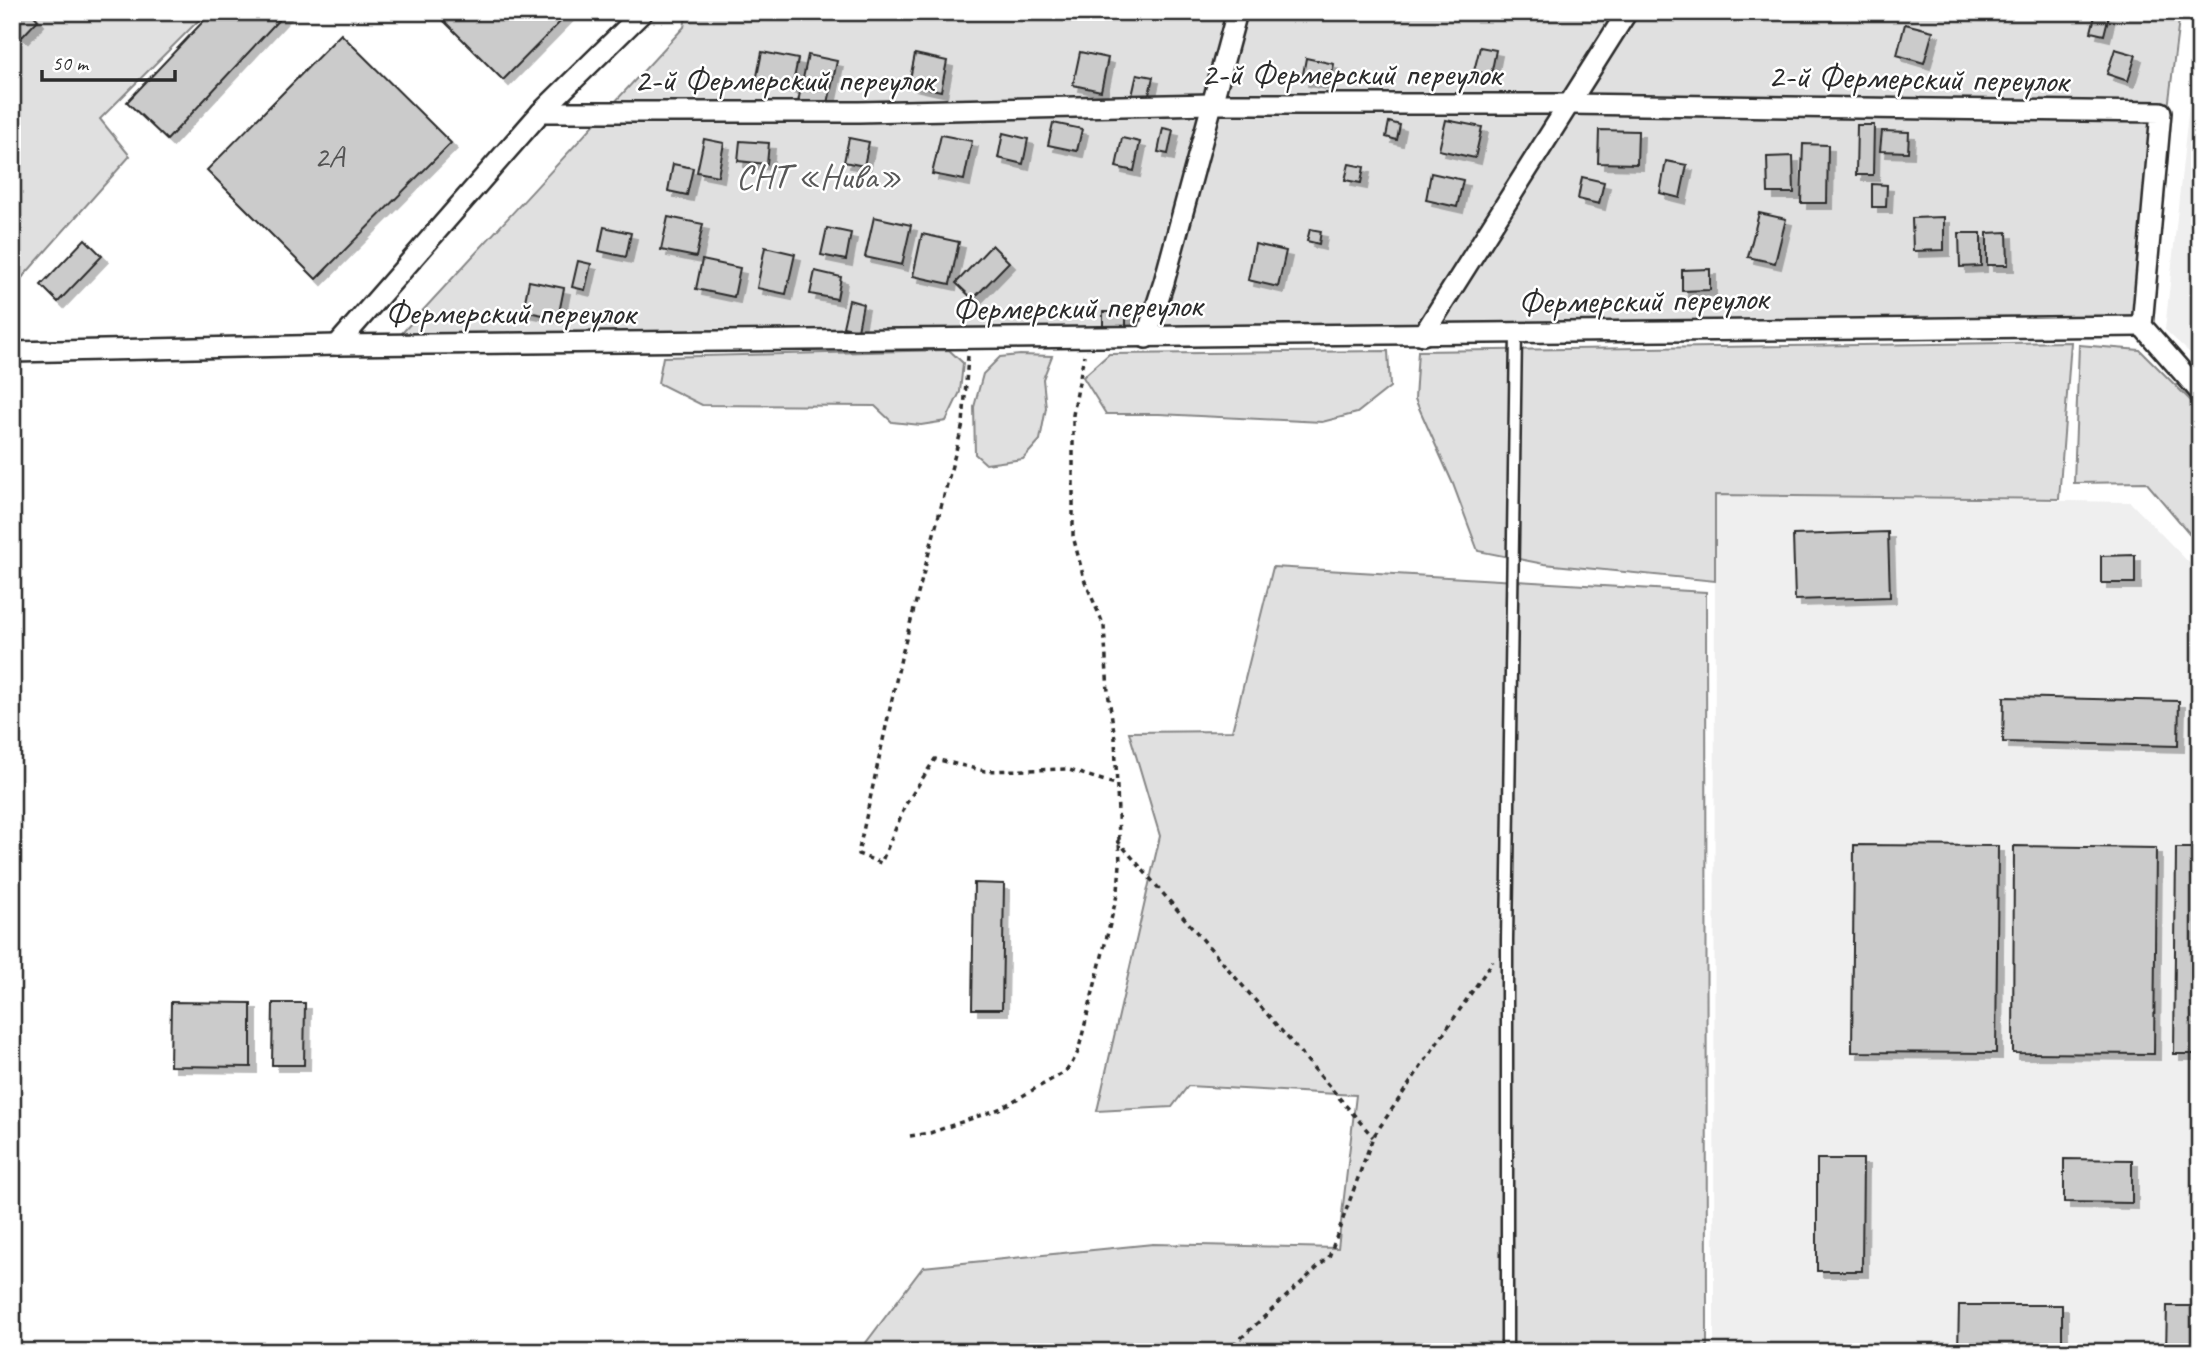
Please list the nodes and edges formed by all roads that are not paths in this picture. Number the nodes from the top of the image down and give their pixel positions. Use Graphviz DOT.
graph roads {
  1 [pos="643,12"];
  2 [pos="1237,12"];
  3 [pos="1627,12"];
  4 [pos="1211,104"];
  5 [pos="1569,104"];
  6 [pos="541,112"];
  7 [pos="2142,326"];
  8 [pos="1516,334"];
  9 [pos="1423,335"];
  10 [pos="1146,338"];
  11 [pos="337,345"];
  12 [pos="12,352"];
  13 [pos="2200,392"];
  14 [pos="1507,1352"];
  1 -- 6 [label="street"];
  2 -- 4 [label="street"];
  3 -- 5 [label="street"];
  4 -- 5 [label="street, 2-й Фермерский переулок"];
  4 -- 6 [label="street, 2-й Фермерский переулок"];
  4 -- 10 [label="street"];
  5 -- 7 [label="street, 2-й Фермерский переулок"];
  5 -- 9 [label="street"];
  6 -- 11 [label="street"];
  7 -- 8 [label="street, Фермерский переулок"];
  7 -- 13 [label="street"];
  8 -- 9 [label="street, Фермерский переулок"];
  8 -- 14 [label="lane"];
  9 -- 10 [label="street, Фермерский переулок"];
  10 -- 11 [label="street, Фермерский переулок"];
  11 -- 12 [label="street, Фермерский переулок"];
}
